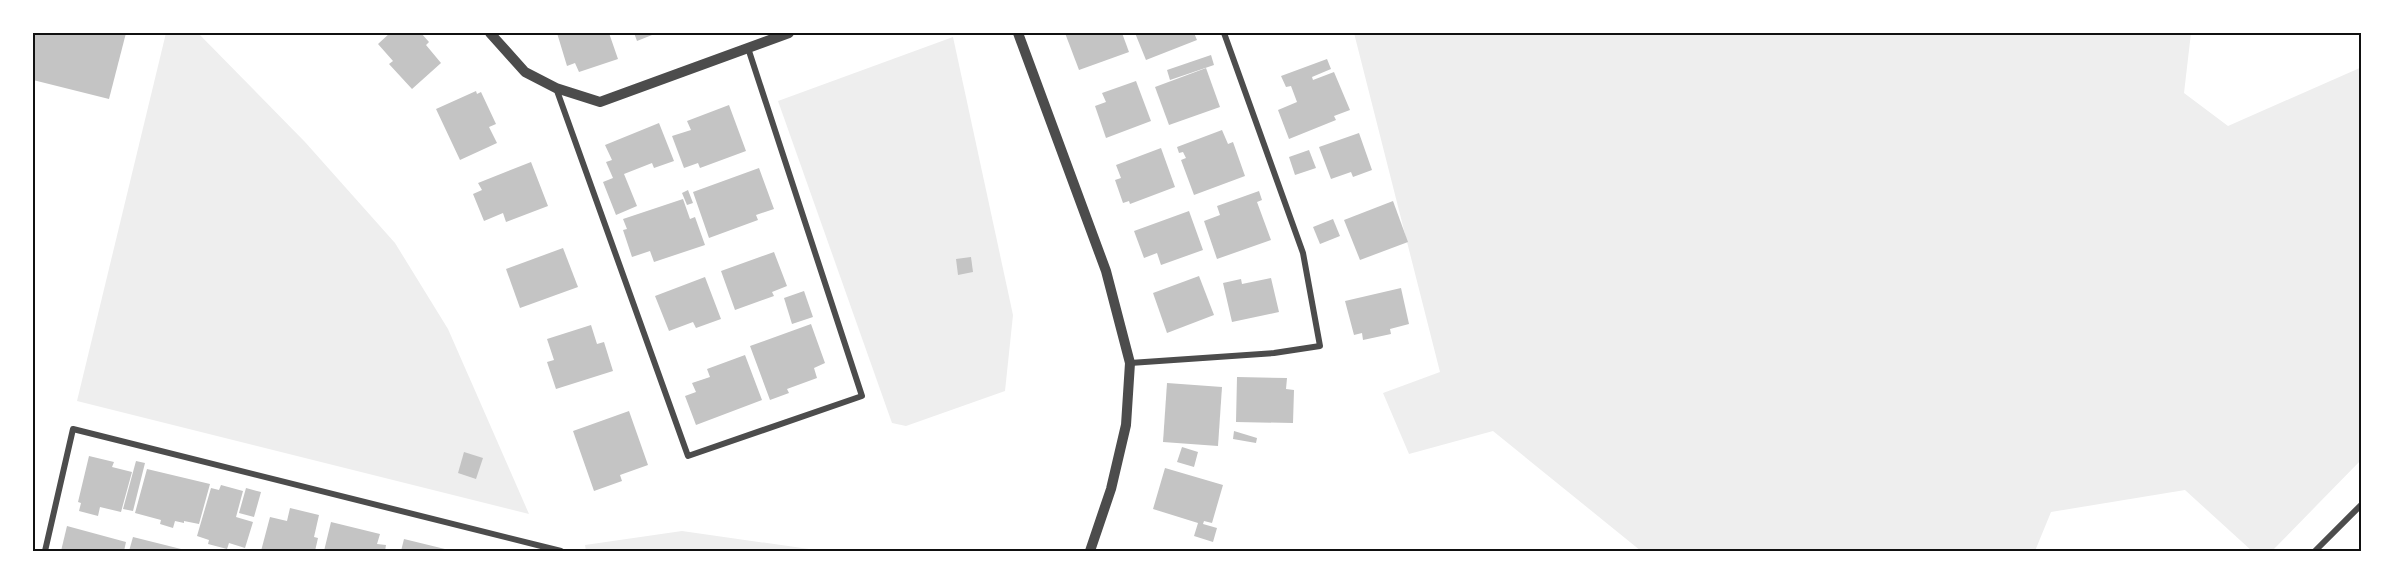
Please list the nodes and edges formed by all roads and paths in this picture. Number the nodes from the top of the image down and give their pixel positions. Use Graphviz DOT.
graph roads {
  1 [pos="490,33"];
  2 [pos="789,33"];
  3 [pos="1018,33"];
  4 [pos="1224,33"];
  5 [pos="748,48"];
  6 [pos="556,88"];
  7 [pos="1130,363"];
  8 [pos="2362,504"];
  9 [pos="45,551"];
  10 [pos="561,551"];
  11 [pos="1090,551"];
  12 [pos="2315,551"];
  1 -- 6 [label="street"];
  2 -- 5 [label="street"];
  3 -- 7 [label="street"];
  4 -- 7 [label="street"];
  5 -- 6 [label="street"];
  5 -- 6 [label="street"];
  7 -- 11 [label="street"];
  8 -- 12 [label="street"];
  9 -- 10 [label="street"];
}
